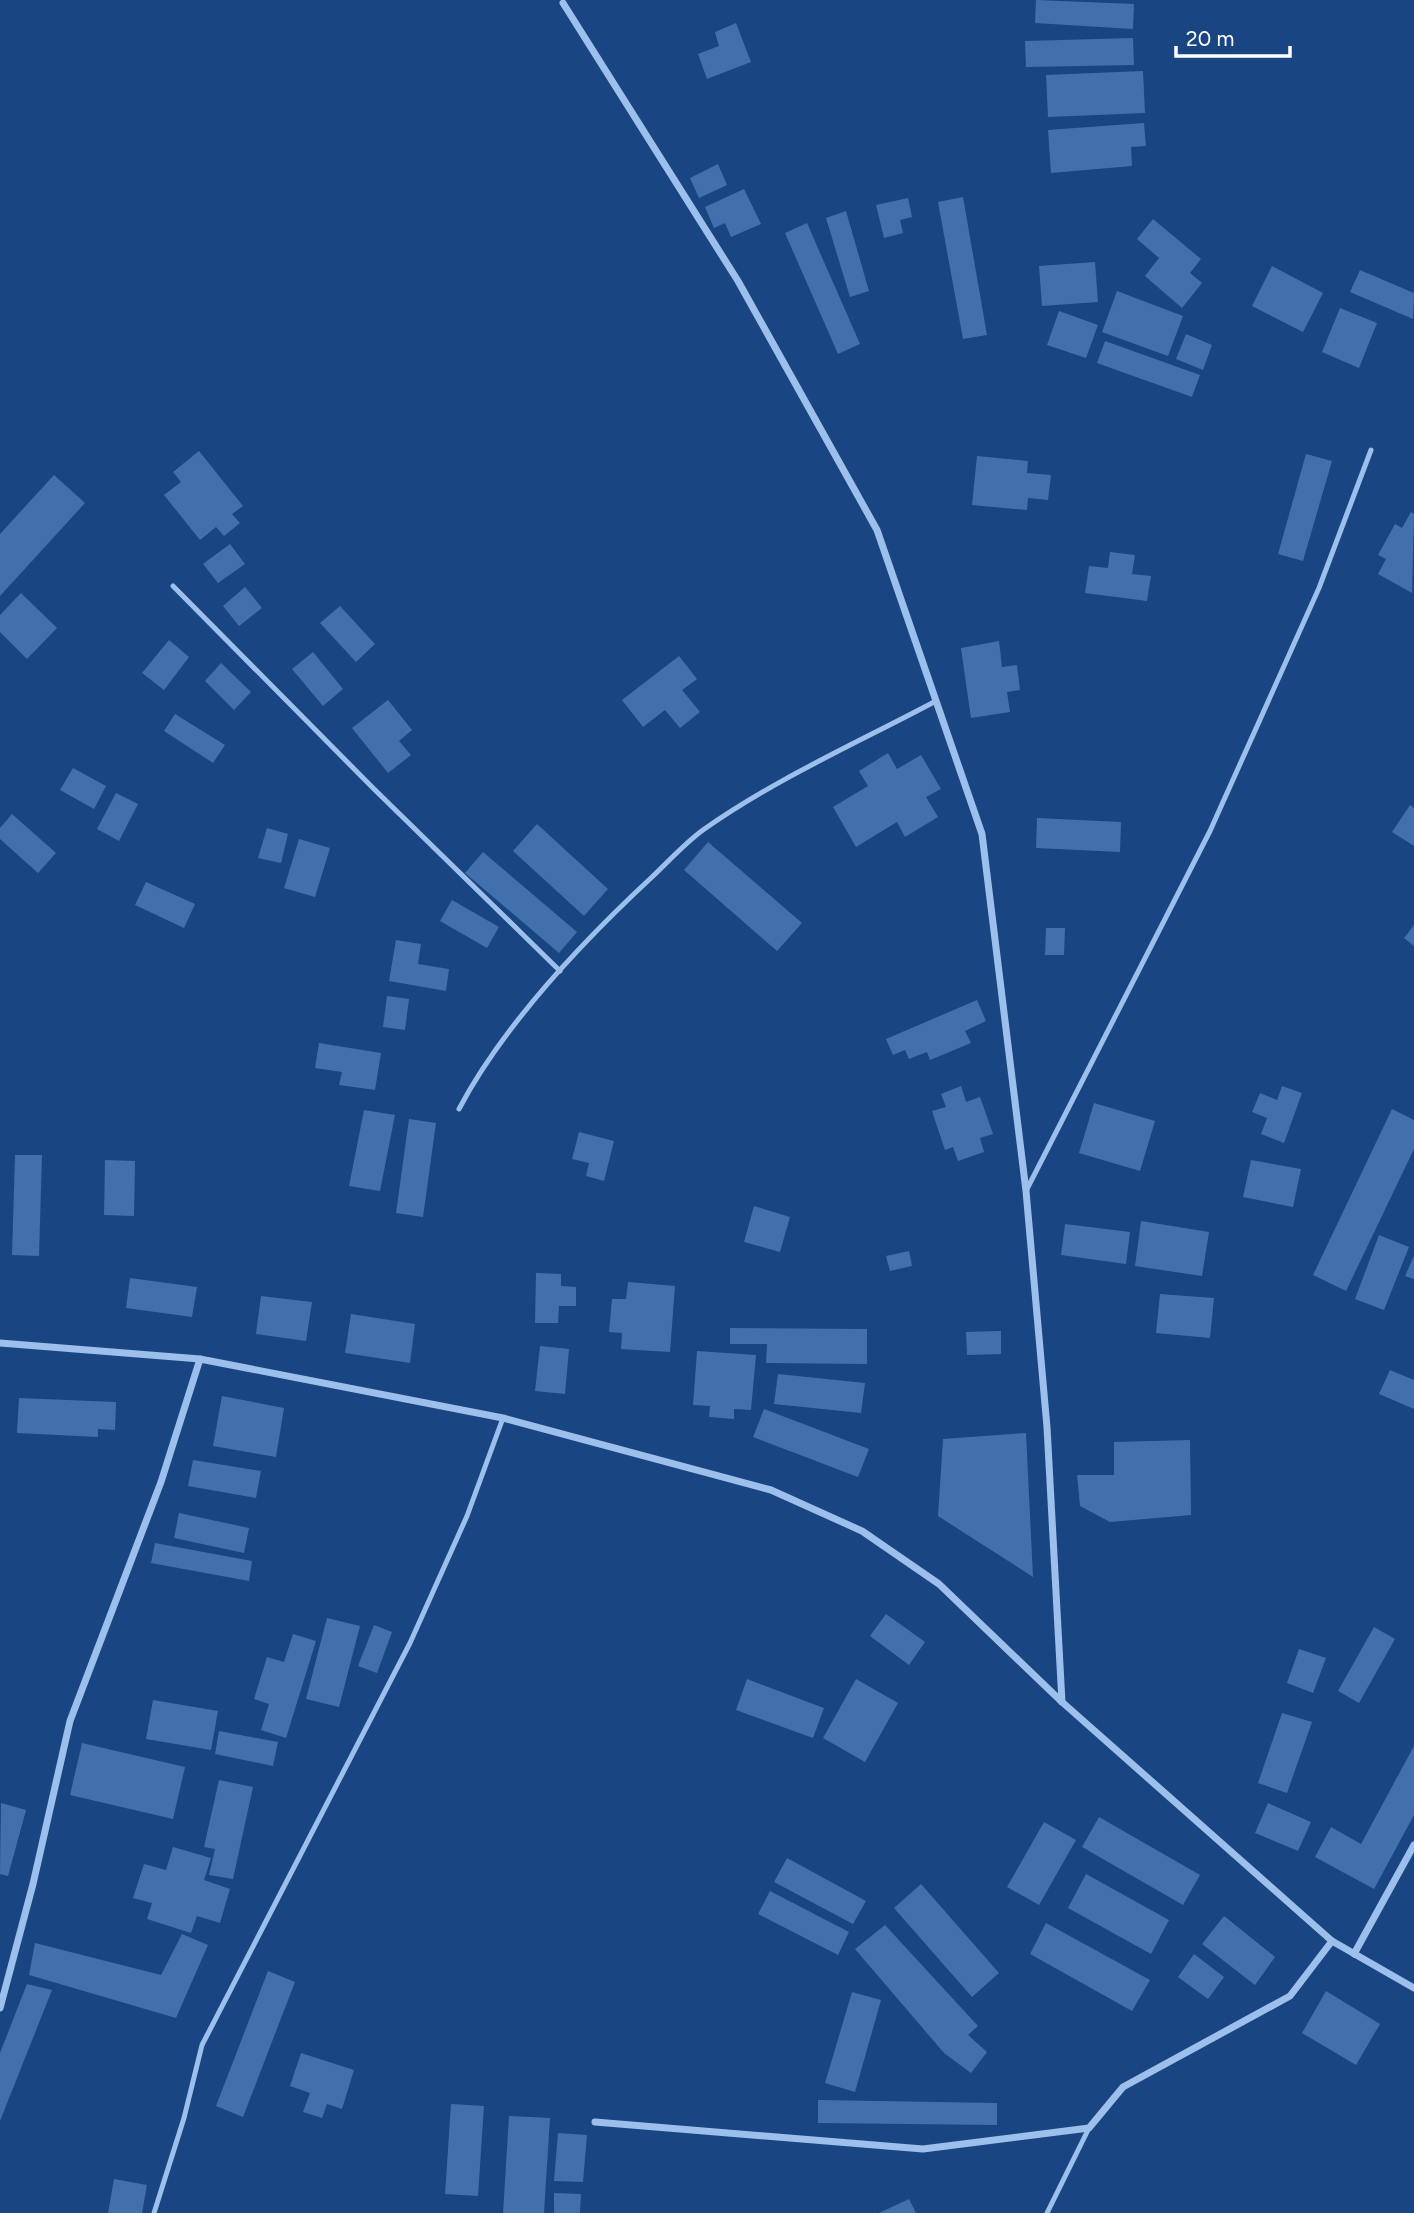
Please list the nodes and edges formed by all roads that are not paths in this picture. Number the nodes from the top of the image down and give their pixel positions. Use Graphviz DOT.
graph roads {
  1 [pos="563,3"];
  2 [pos="1371,450"];
  3 [pos="173,586"];
  4 [pos="936,702"];
  5 [pos="560,971"];
  6 [pos="459,1109"];
  7 [pos="1026,1191"];
  8 [pos="0,1343"];
  9 [pos="200,1359"];
  10 [pos="503,1418"];
  11 [pos="1062,1702"];
  12 [pos="1414,1845"];
  13 [pos="1332,1941"];
  14 [pos="1354,1954"];
  15 [pos="1414,1988"];
  16 [pos="0,2008"];
  17 [pos="595,2122"];
  18 [pos="1089,2128"];
  19 [pos="154,2213"];
  20 [pos="1047,2213"];
  1 -- 4 [label="street"];
  2 -- 7 [label="lane"];
  3 -- 5 [label="lane"];
  4 -- 5 [label="lane"];
  4 -- 7 [label="street"];
  5 -- 6 [label="lane"];
  7 -- 11 [label="street"];
  8 -- 9 [label="street"];
  9 -- 10 [label="street"];
  9 -- 16 [label="street"];
  10 -- 11 [label="street"];
  10 -- 19 [label="lane"];
  11 -- 13 [label="street"];
  12 -- 14 [label="street"];
  13 -- 14 [label="street"];
  13 -- 18 [label="street"];
  14 -- 15 [label="street"];
  17 -- 18 [label="street"];
  18 -- 20 [label="lane"];
}
